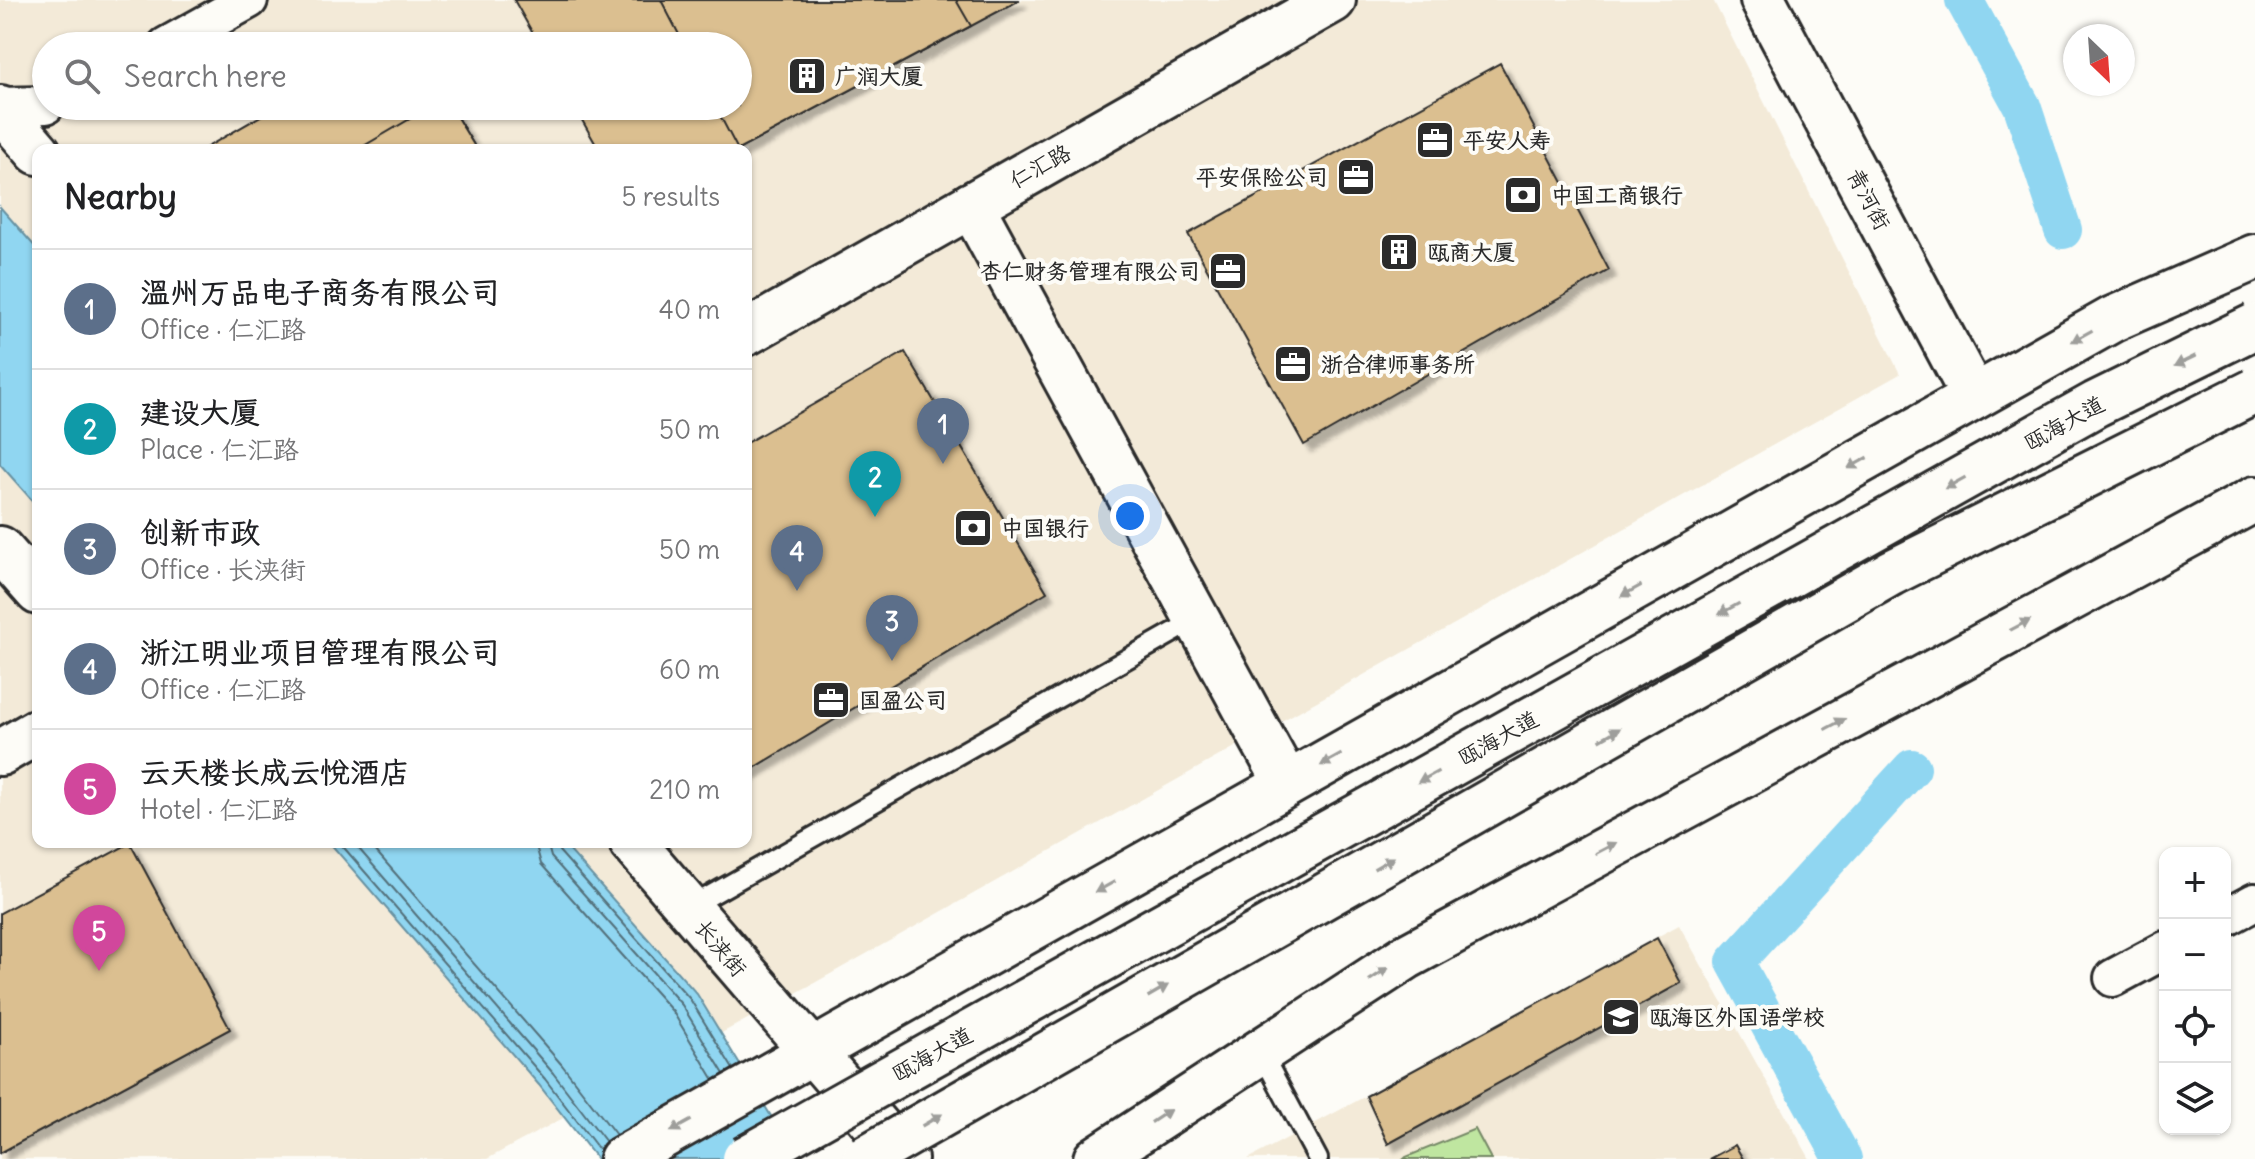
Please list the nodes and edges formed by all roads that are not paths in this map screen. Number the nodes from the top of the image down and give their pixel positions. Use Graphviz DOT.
graph roads {
  1 [pos="249,0"];
  2 [pos="1333,0"];
  3 [pos="1763,0"];
  4 [pos="191,32"];
  5 [pos="32,106"];
  6 [pos="0,107"];
  7 [pos="32,145"];
  8 [pos="971,205"];
  9 [pos="2255,257"];
  10 [pos="2255,326"];
  11 [pos="752,330"];
  12 [pos="2255,391"];
  13 [pos="1974,397"];
  14 [pos="2255,499"];
  15 [pos="0,549"];
  16 [pos="32,585"];
  17 [pos="1197,619"];
  18 [pos="32,734"];
  19 [pos="0,753"];
  20 [pos="1287,784"];
  21 [pos="637,848"];
  22 [pos="2255,902"];
  23 [pos="688,908"];
  24 [pos="2231,915"];
  25 [pos="2159,953"];
  26 [pos="2113,978"];
  27 [pos="1261,1052"];
  28 [pos="810,1053"];
  29 [pos="622,1159"];
  30 [pos="745,1159"];
  31 [pos="864,1159"];
  32 [pos="905,1159"];
  33 [pos="1096,1159"];
  34 [pos="1318,1159"];
  1 -- 4 [label="street"];
  2 -- 8 [label="main road, 仁汇路"];
  3 -- 13 [label="main road, 青河街"];
  5 -- 6 [label="street"];
  6 -- 7 [label="main road"];
  8 -- 11 [label="main road, 仁汇路"];
  8 -- 17 [label="main road"];
  9 -- 13 [label="main road, one-way"];
  10 -- 30 [label="main road, 瓯海大道, one-way, bridge"];
  31 -- 12 [label="main road, one-way, bridge"];
  13 -- 20 [label="main road, one-way"];
  27 -- 14 [label="main road, one-way"];
  15 -- 16 [label="main road"];
  17 -- 20 [label="main road"];
  17 -- 23 [label="lane"];
  18 -- 19 [label="main road"];
  20 -- 28 [label="main road, one-way"];
  21 -- 23 [label="main road, 长浃街"];
  22 -- 24 [label="street"];
  23 -- 28 [label="main road, 长浃街"];
  25 -- 26 [label="street"];
  33 -- 27 [label="main road, one-way"];
  27 -- 34 [label="lane"];
  28 -- 29 [label="main road, one-way"];
  28 -- 32 [label="main road, 长浃街"];
}
